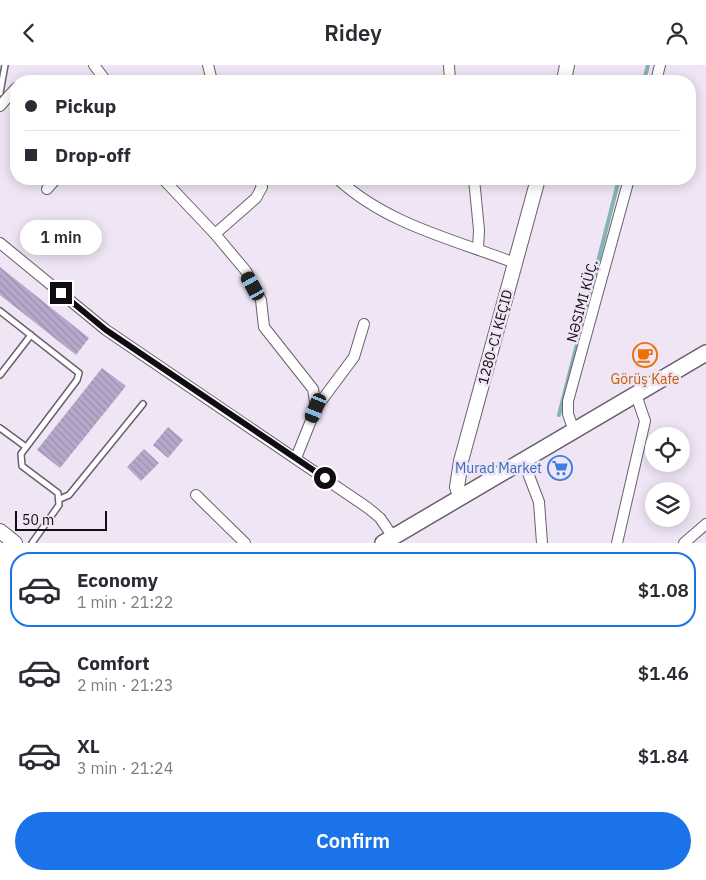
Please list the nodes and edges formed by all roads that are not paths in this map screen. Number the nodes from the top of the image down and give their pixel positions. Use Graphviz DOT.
graph roads {
  1 [pos="5,65"];
  2 [pos="0,93"];
  3 [pos="10,95"];
  4 [pos="0,106"];
  5 [pos="51,185"];
  6 [pos="169,185"];
  7 [pos="261,185"];
  8 [pos="346,185"];
  9 [pos="475,185"];
  10 [pos="536,185"];
  11 [pos="627,185"];
  12 [pos="47,189"];
  13 [pos="215,234"];
  14 [pos="0,243"];
  15 [pos="478,249"];
  16 [pos="515,263"];
  17 [pos="0,311"];
  18 [pos="364,324"];
  19 [pos="31,335"];
  20 [pos="705,357"];
  21 [pos="0,375"];
  22 [pos="636,395"];
  23 [pos="143,404"];
  24 [pos="316,408"];
  25 [pos="0,428"];
  26 [pos="574,431"];
  27 [pos="26,447"];
  28 [pos="296,458"];
  29 [pos="523,459"];
  30 [pos="196,495"];
  31 [pos="460,496"];
  32 [pos="60,499"];
  33 [pos="706,524"];
  34 [pos="0,531"];
  35 [pos="388,539"];
  36 [pos="15,543"];
  37 [pos="32,543"];
  38 [pos="244,543"];
  39 [pos="542,543"];
  40 [pos="618,543"];
  41 [pos="684,543"];
  1 -- 2 [label="lane"];
  3 -- 4 [label="street"];
  5 -- 12 [label="street"];
  6 -- 13 [label="street"];
  7 -- 13 [label="street"];
  8 -- 15 [label="street"];
  9 -- 15 [label="street"];
  10 -- 16 [label="street"];
  11 -- 26 [label="street, NƏSIMI KÜÇ."];
  13 -- 24 [label="street"];
  14 -- 28 [label="street"];
  15 -- 16 [label="street"];
  16 -- 31 [label="street"];
  17 -- 19 [label="lane"];
  18 -- 24 [label="street"];
  19 -- 21 [label="lane"];
  19 -- 27 [label="lane"];
  20 -- 22 [label="main road"];
  22 -- 26 [label="main road"];
  22 -- 40 [label="street"];
  23 -- 32 [label="lane"];
  24 -- 28 [label="street"];
  25 -- 27 [label="lane"];
  26 -- 29 [label="main road"];
  27 -- 32 [label="lane"];
  28 -- 35 [label="street"];
  29 -- 31 [label="main road"];
  29 -- 39 [label="street"];
  30 -- 38 [label="street"];
  31 -- 35 [label="main road"];
  32 -- 37 [label="lane"];
  33 -- 41 [label="street"];
  34 -- 36 [label="street"];
}
